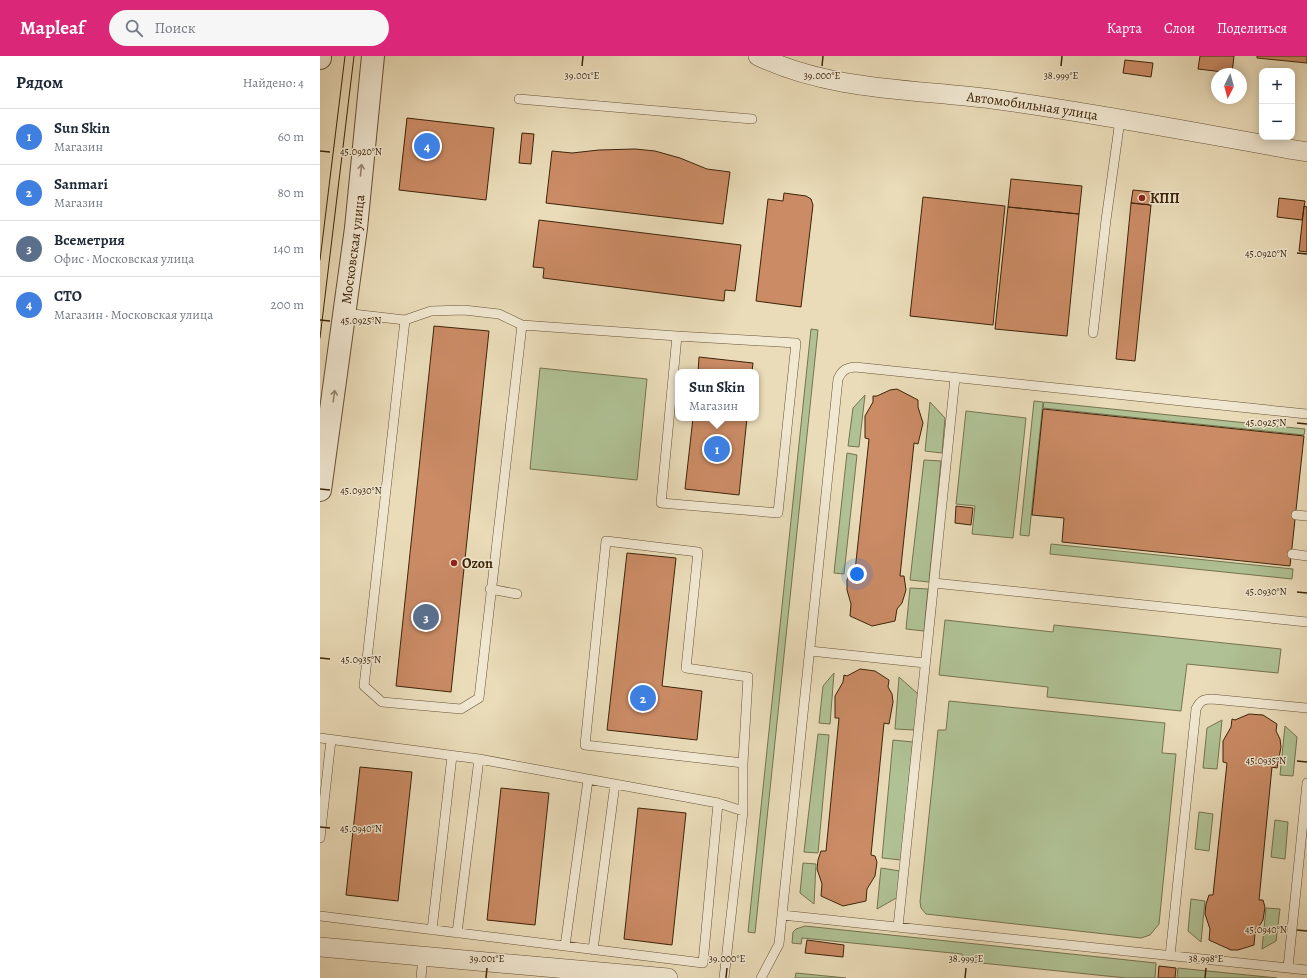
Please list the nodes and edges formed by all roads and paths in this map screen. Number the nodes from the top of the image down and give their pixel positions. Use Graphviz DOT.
graph roads {
  1 [pos="373,56"];
  2 [pos="758,56"];
  3 [pos="519,99"];
  4 [pos="752,119"];
  5 [pos="1120,120"];
  6 [pos="1307,152"];
  7 [pos="344,313"];
  8 [pos="405,320"];
  9 [pos="522,325"];
  10 [pos="1093,333"];
  11 [pos="677,336"];
  12 [pos="955,378"];
  13 [pos="1307,414"];
  14 [pos="320,490"];
  15 [pos="1296,515"];
  16 [pos="1307,516"];
  17 [pos="1292,554"];
  18 [pos="1307,556"];
  19 [pos="934,583"];
  20 [pos="490,589"];
  21 [pos="517,594"];
  22 [pos="1307,622"];
  23 [pos="810,651"];
  24 [pos="925,663"];
  25 [pos="1307,708"];
  26 [pos="320,738"];
  27 [pos="331,740"];
  28 [pos="452,756"];
  29 [pos="479,759"];
  30 [pos="743,763"];
  31 [pos="588,780"];
  32 [pos="1307,783"];
  33 [pos="615,784"];
  34 [pos="718,803"];
  35 [pos="743,811"];
  36 [pos="320,838"];
  37 [pos="782,915"];
  38 [pos="320,916"];
  39 [pos="898,927"];
  40 [pos="432,930"];
  41 [pos="457,933"];
  42 [pos="565,946"];
  43 [pos="320,947"];
  44 [pos="593,950"];
  45 [pos="423,956"];
  46 [pos="1170,956"];
  47 [pos="1288,968"];
  48 [pos="1307,970"];
  49 [pos="421,978"];
  50 [pos="668,978"];
  51 [pos="724,978"];
  52 [pos="761,978"];
  7 -- 1 [label="street, Московская улица, one-way"];
  2 -- 5 [label="street, Автомобильная улица"];
  3 -- 4 [label="lane"];
  5 -- 6 [label="street, Автомобильная улица"];
  5 -- 10 [label="lane"];
  7 -- 8 [label="lane"];
  14 -- 7 [label="street, Московская улица, one-way"];
  8 -- 9 [label="lane"];
  8 -- 20 [label="lane"];
  9 -- 11 [label="lane"];
  9 -- 20 [label="lane"];
  11 -- 11 [label="lane"];
  12 -- 13 [label="lane"];
  12 -- 19 [label="lane"];
  12 -- 23 [label="lane"];
  15 -- 16 [label="lane"];
  17 -- 18 [label="lane"];
  19 -- 22 [label="lane"];
  19 -- 24 [label="lane"];
  20 -- 21 [label="lane"];
  23 -- 24 [label="lane"];
  23 -- 37 [label="lane"];
  24 -- 39 [label="lane"];
  25 -- 46 [label="lane"];
  26 -- 27 [label="lane"];
  27 -- 28 [label="lane"];
  27 -- 36 [label="lane"];
  28 -- 29 [label="lane"];
  28 -- 40 [label="lane"];
  29 -- 31 [label="lane"];
  29 -- 41 [label="lane"];
  30 -- 30 [label="lane"];
  30 -- 35 [label="lane"];
  31 -- 33 [label="lane"];
  31 -- 42 [label="lane"];
  32 -- 47 [label="lane"];
  33 -- 34 [label="lane"];
  33 -- 44 [label="lane"];
  34 -- 35 [label="lane"];
  34 -- 44 [label="lane"];
  35 -- 51 [label="lane"];
  37 -- 39 [label="lane"];
  37 -- 52 [label="lane"];
  38 -- 40 [label="lane"];
  39 -- 46 [label="lane"];
  40 -- 41 [label="lane"];
  41 -- 42 [label="lane"];
  42 -- 44 [label="lane"];
  43 -- 45 [label="street"];
  45 -- 49 [label="lane"];
  45 -- 50 [label="street"];
  46 -- 47 [label="lane"];
  47 -- 48 [label="lane"];
}
